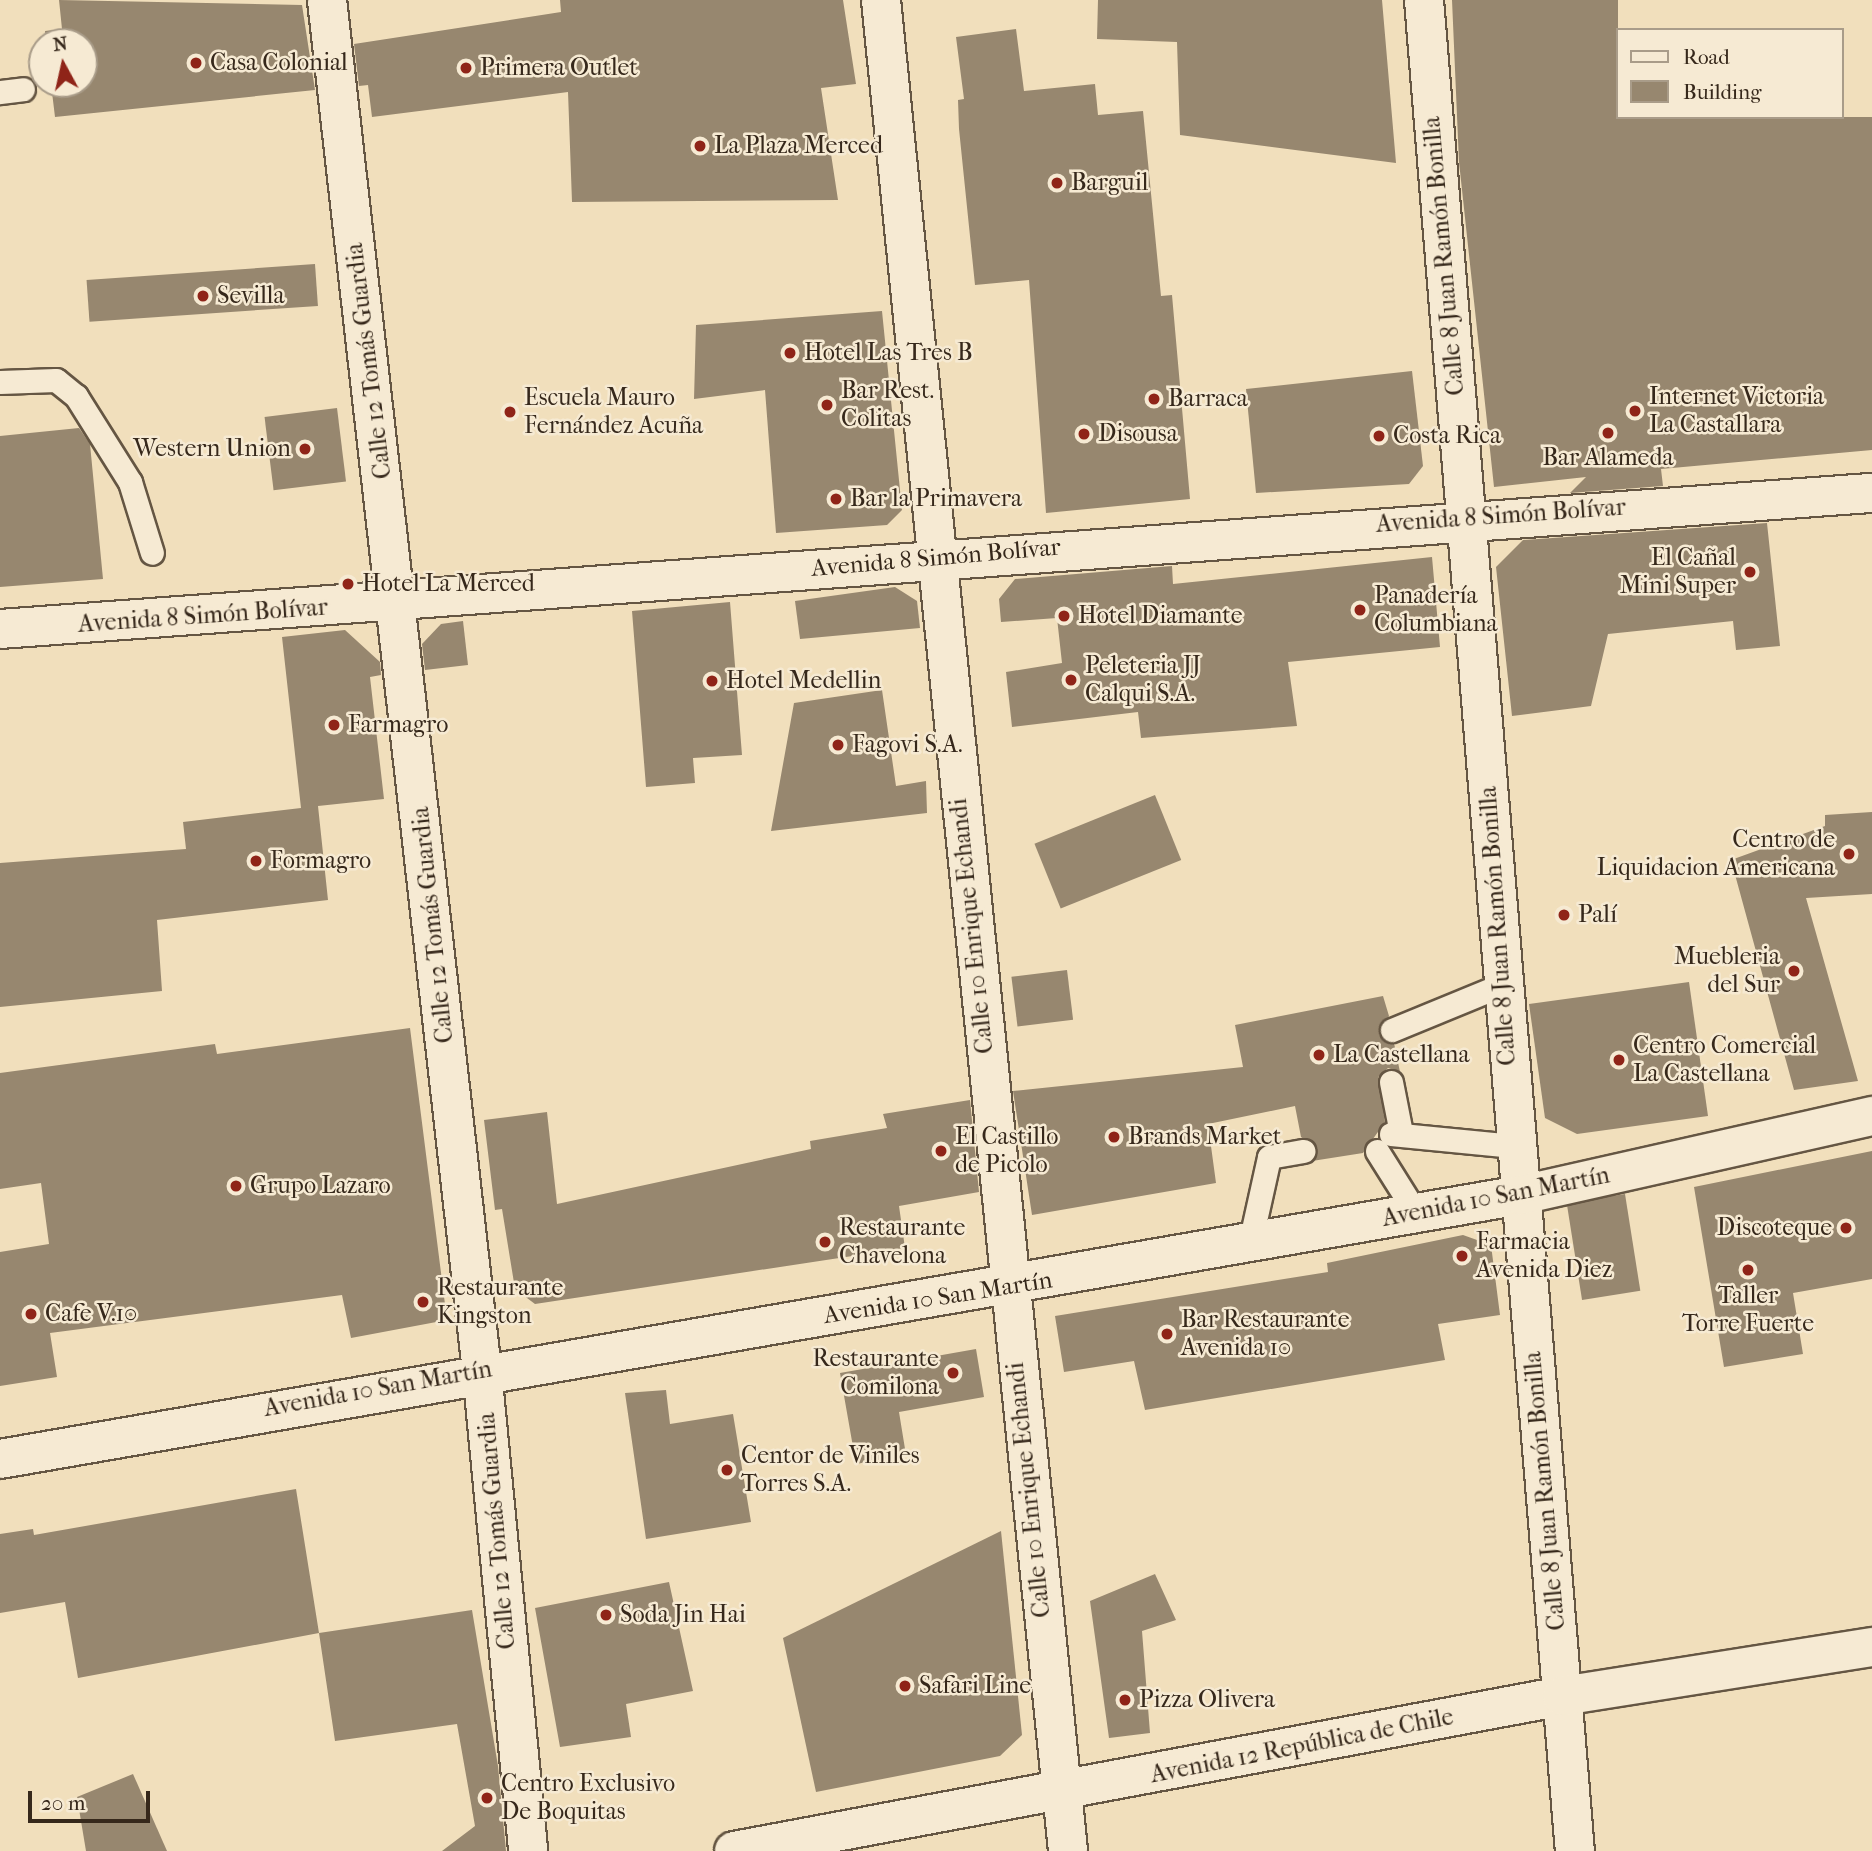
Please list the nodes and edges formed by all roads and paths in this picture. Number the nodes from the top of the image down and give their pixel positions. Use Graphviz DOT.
graph roads {
  1 [pos="327,0"];
  2 [pos="881,0"];
  3 [pos="1424,0"];
  4 [pos="0,382"];
  5 [pos="1872,493"];
  6 [pos="1466,517"];
  7 [pos="152,553"];
  8 [pos="936,558"];
  9 [pos="397,603"];
  10 [pos="0,629"];
  11 [pos="1504,985"];
  12 [pos="1392,1030"];
  13 [pos="1391,1082"];
  14 [pos="1872,1116"];
  15 [pos="1389,1139"];
  16 [pos="1513,1146"];
  17 [pos="1303,1151"];
  18 [pos="1521,1195"];
  19 [pos="1416,1213"];
  20 [pos="1250,1243"];
  21 [pos="1007,1287"];
  22 [pos="482,1371"];
  23 [pos="0,1459"];
  24 [pos="1872,1647"];
  25 [pos="1562,1696"];
  26 [pos="1062,1793"];
  27 [pos="528,1851"];
  28 [pos="734,1851"];
  29 [pos="1068,1851"];
  30 [pos="1575,1851"];
  1 -- 9 [label="street, Calle 12 Tomás Guardia"];
  2 -- 8 [label="street, Calle 10 Enrique Echandi"];
  3 -- 6 [label="street, Calle 8 Juan Ramón Bonilla"];
  4 -- 7 [label="lane"];
  5 -- 6 [label="street, Avenida 8 Simón Bolívar"];
  6 -- 8 [label="street, Avenida 8 Simón Bolívar"];
  6 -- 11 [label="street, Calle 8 Juan Ramón Bonilla"];
  8 -- 9 [label="street, Avenida 8 Simón Bolívar"];
  8 -- 21 [label="street, Calle 10 Enrique Echandi"];
  9 -- 10 [label="street, Avenida 8 Simón Bolívar"];
  9 -- 22 [label="street, Calle 12 Tomás Guardia"];
  11 -- 12 [label="lane"];
  11 -- 16 [label="street, Calle 8 Juan Ramón Bonilla"];
  13 -- 15 [label="lane"];
  14 -- 18 [label="street, Avenida 10 San Martín"];
  15 -- 16 [label="lane"];
  15 -- 19 [label="lane"];
  16 -- 18 [label="street, Calle 8 Juan Ramón Bonilla"];
  17 -- 20 [label="lane"];
  18 -- 19 [label="street, Avenida 10 San Martín"];
  18 -- 25 [label="street, Calle 8 Juan Ramón Bonilla"];
  19 -- 20 [label="street, Avenida 10 San Martín"];
  20 -- 21 [label="street, Avenida 10 San Martín"];
  21 -- 22 [label="street, Avenida 10 San Martín"];
  21 -- 26 [label="street, Calle 10 Enrique Echandi"];
  22 -- 23 [label="street, Avenida 10 San Martín"];
  22 -- 27 [label="street, Calle 12 Tomás Guardia"];
  24 -- 25 [label="street, Avenida 12 República de Chile"];
  25 -- 26 [label="street, Avenida 12 República de Chile"];
  25 -- 30 [label="street, Calle 8 Juan Ramón Bonilla"];
  26 -- 28 [label="street, Avenida 12 República de Chile"];
  26 -- 29 [label="street, Calle 10 Enrique Echandi"];
}
